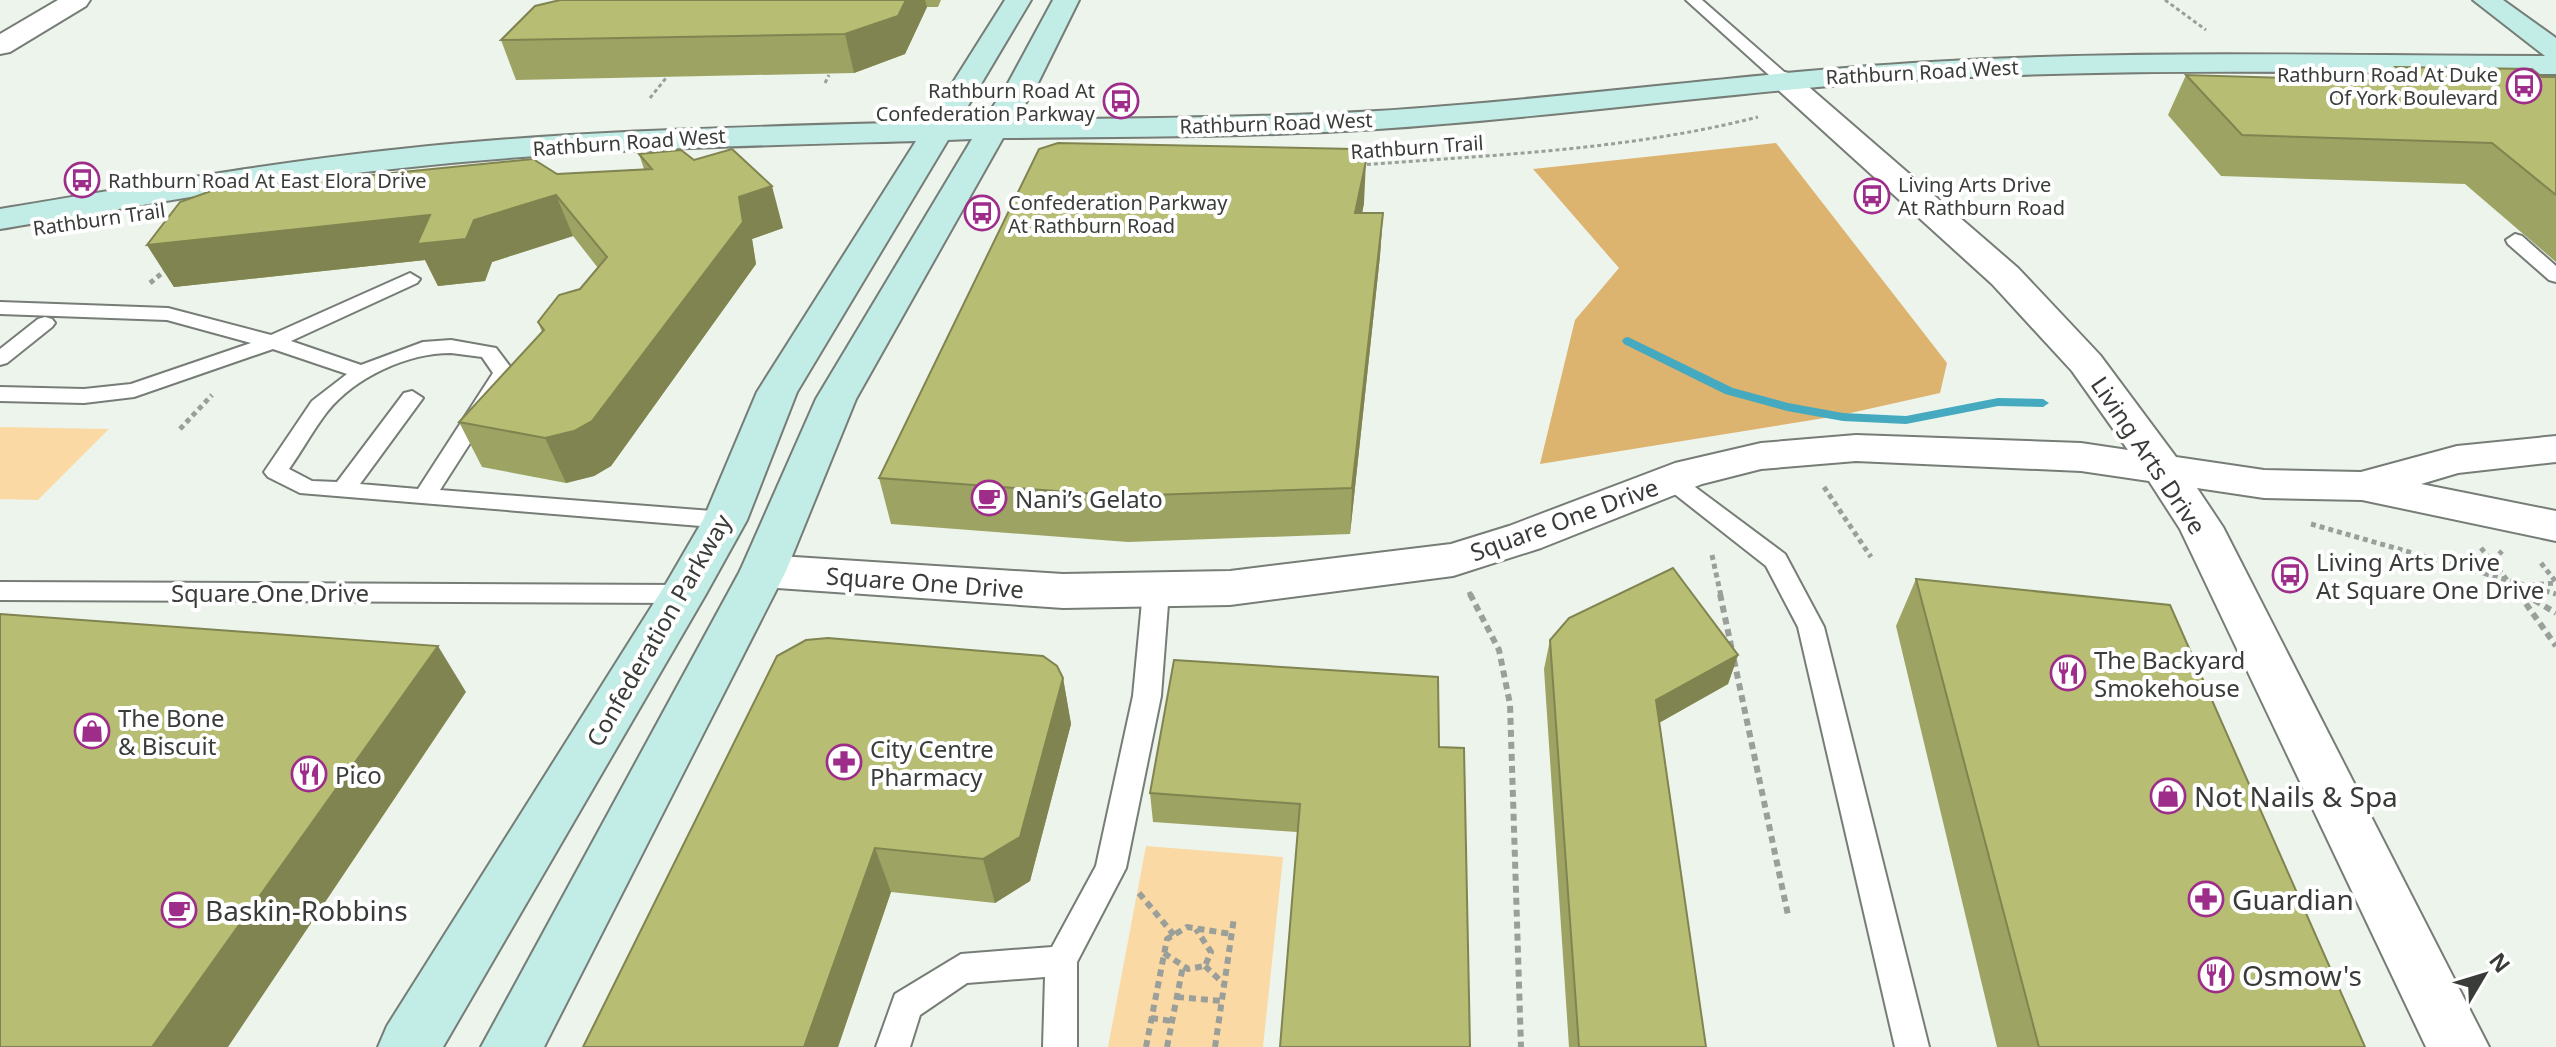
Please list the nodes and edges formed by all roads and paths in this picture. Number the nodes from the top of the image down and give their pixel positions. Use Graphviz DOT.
graph roads {
  1 [pos="77,0"];
  2 [pos="1018,0"];
  3 [pos="1066,0"];
  4 [pos="1693,0"];
  5 [pos="2165,0"];
  6 [pos="2486,0"];
  7 [pos="2211,34"];
  8 [pos="0,46"];
  9 [pos="2556,51"];
  10 [pos="2556,65"];
  11 [pos="829,75"];
  12 [pos="666,78"];
  13 [pos="1785,81"];
  14 [pos="825,83"];
  15 [pos="650,98"];
  16 [pos="1763,114"];
  17 [pos="994,129"];
  18 [pos="941,130"];
  19 [pos="1348,166"];
  20 [pos="0,219"];
  21 [pos="2515,240"];
  22 [pos="173,264"];
  23 [pos="2556,276"];
  24 [pos="410,279"];
  25 [pos="0,308"];
  26 [pos="117,312"];
  27 [pos="45,323"];
  28 [pos="273,342"];
  29 [pos="0,359"];
  30 [pos="362,372"];
  31 [pos="0,394"];
  32 [pos="412,398"];
  33 [pos="2556,449"];
  34 [pos="1801,453"];
  35 [pos="2162,468"];
  36 [pos="1671,480"];
  37 [pos="2362,486"];
  38 [pos="343,491"];
  39 [pos="424,497"];
  40 [pos="725,520"];
  41 [pos="2298,520"];
  42 [pos="2556,526"];
  43 [pos="2475,541"];
  44 [pos="1711,550"];
  45 [pos="1871,557"];
  46 [pos="1453,560"];
  47 [pos="763,571"];
  48 [pos="2509,582"];
  49 [pos="2556,583"];
  50 [pos="2525,586"];
  51 [pos="2516,590"];
  52 [pos="0,591"];
  53 [pos="1156,591"];
  54 [pos="683,594"];
  55 [pos="2556,594"];
  56 [pos="2556,613"];
  57 [pos="2554,639"];
  58 [pos="2556,646"];
  59 [pos="1111,868"];
  60 [pos="1788,915"];
  61 [pos="1234,918"];
  62 [pos="1196,929"];
  63 [pos="1231,934"];
  64 [pos="1174,935"];
  65 [pos="1164,953"];
  66 [pos="1061,961"];
  67 [pos="1183,966"];
  68 [pos="1205,966"];
  69 [pos="1224,984"];
  70 [pos="1177,997"];
  71 [pos="1222,1001"];
  72 [pos="1151,1018"];
  73 [pos="1172,1021"];
  74 [pos="409,1047"];
  75 [pos="512,1047"];
  76 [pos="893,1047"];
  77 [pos="1060,1047"];
  78 [pos="1146,1047"];
  79 [pos="1167,1047"];
  80 [pos="1215,1047"];
  81 [pos="1521,1047"];
  82 [pos="1912,1047"];
  83 [pos="2458,1047"];
  1 -- 8 [label="street"];
  2 -- 18 [label="street, Confederation Parkway"];
  3 -- 17 [label="street"];
  4 -- 13 [label="lane"];
  5 -- 7 [label="path"];
  6 -- 9 [label="street"];
  10 -- 13 [label="street, Rathburn Road West"];
  11 -- 14 [label="path"];
  12 -- 15 [label="path"];
  13 -- 17 [label="street, Rathburn Road West"];
  13 -- 35 [label="street, Living Arts Drive"];
  16 -- 19 [label="path, Rathburn Trail"];
  17 -- 18 [label="street, Rathburn Road West"];
  17 -- 47 [label="street"];
  18 -- 20 [label="street, Rathburn Road West"];
  18 -- 40 [label="street, Confederation Parkway"];
  21 -- 23 [label="lane"];
  22 -- 26 [label="path"];
  24 -- 28 [label="lane"];
  25 -- 26 [label="lane"];
  26 -- 28 [label="lane"];
  27 -- 29 [label="lane"];
  28 -- 30 [label="lane"];
  28 -- 31 [label="lane"];
  30 -- 38 [label="lane"];
  30 -- 39 [label="lane"];
  32 -- 38 [label="lane"];
  33 -- 37 [label="street, Square One Drive"];
  34 -- 35 [label="street, Square One Drive"];
  34 -- 36 [label="street, Square One Drive"];
  34 -- 45 [label="path"];
  35 -- 37 [label="street, Square One Drive"];
  35 -- 83 [label="street, Living Arts Drive"];
  36 -- 46 [label="street, Square One Drive"];
  36 -- 82 [label="lane"];
  37 -- 42 [label="street, Square One Drive"];
  38 -- 39 [label="lane"];
  39 -- 40 [label="lane"];
  40 -- 54 [label="street, Confederation Parkway"];
  41 -- 48 [label="path"];
  43 -- 48 [label="path"];
  44 -- 60 [label="path"];
  46 -- 53 [label="street, Square One Drive"];
  46 -- 81 [label="path"];
  47 -- 53 [label="street, Square One Drive"];
  47 -- 75 [label="street"];
  48 -- 50 [label="path"];
  48 -- 51 [label="path"];
  49 -- 50 [label="path"];
  50 -- 55 [label="path"];
  51 -- 56 [label="path"];
  51 -- 57 [label="path"];
  52 -- 54 [label="lane, Square One Drive"];
  53 -- 59 [label="lane"];
  54 -- 74 [label="street, Confederation Parkway"];
  57 -- 58 [label="path"];
  59 -- 64 [label="path"];
  59 -- 66 [label="lane"];
  61 -- 63 [label="path"];
  62 -- 63 [label="path"];
  62 -- 64 [label="path"];
  62 -- 68 [label="path"];
  63 -- 69 [label="path"];
  64 -- 65 [label="path"];
  65 -- 67 [label="path"];
  65 -- 72 [label="path"];
  66 -- 76 [label="lane"];
  66 -- 77 [label="lane"];
  67 -- 68 [label="path"];
  67 -- 70 [label="path"];
  68 -- 69 [label="path"];
  69 -- 71 [label="path"];
  70 -- 71 [label="path"];
  70 -- 73 [label="path"];
  71 -- 80 [label="path"];
  72 -- 73 [label="path"];
  72 -- 78 [label="path"];
  73 -- 79 [label="path"];
}
